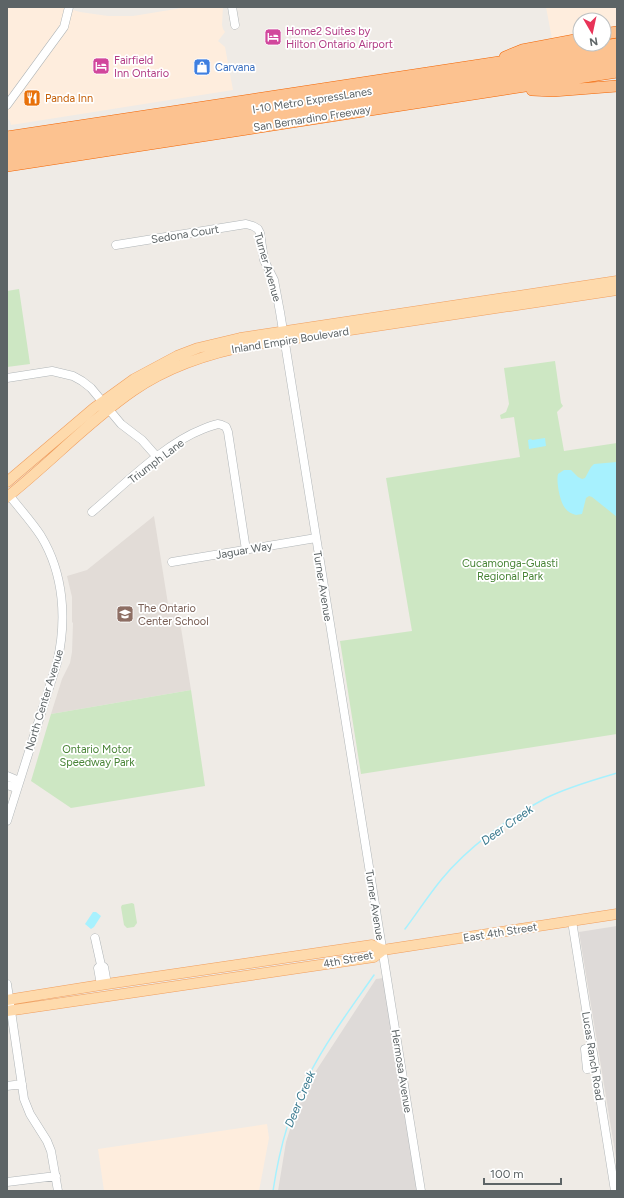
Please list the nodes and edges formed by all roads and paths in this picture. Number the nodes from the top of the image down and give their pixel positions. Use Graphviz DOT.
graph roads {
  1 [pos="69,7"];
  2 [pos="232,7"];
  3 [pos="235,24"];
  4 [pos="572,41"];
  5 [pos="617,44"];
  6 [pos="617,53"];
  7 [pos="617,63"];
  8 [pos="490,64"];
  9 [pos="617,72"];
  10 [pos="617,86"];
  11 [pos="505,89"];
  12 [pos="7,105"];
  13 [pos="7,137"];
  14 [pos="7,147"];
  15 [pos="7,155"];
  16 [pos="7,166"];
  17 [pos="253,226"];
  18 [pos="116,245"];
  19 [pos="617,281"];
  20 [pos="617,290"];
  21 [pos="284,336"];
  22 [pos="7,378"];
  23 [pos="102,402"];
  24 [pos="109,410"];
  25 [pos="157,457"];
  26 [pos="7,482"];
  27 [pos="8,495"];
  28 [pos="92,512"];
  29 [pos="316,538"];
  30 [pos="246,550"];
  31 [pos="172,562"];
  32 [pos="7,776"];
  33 [pos="18,785"];
  34 [pos="7,786"];
  35 [pos="7,821"];
  36 [pos="617,914"];
  37 [pos="572,921"];
  38 [pos="95,938"];
  39 [pos="383,950"];
  40 [pos="7,984"];
  41 [pos="104,985"];
  42 [pos="8,1000"];
  43 [pos="9,1011"];
  44 [pos="22,1084"];
  45 [pos="7,1086"];
  46 [pos="56,1176"];
  47 [pos="7,1182"];
  48 [pos="58,1191"];
  49 [pos="421,1191"];
  50 [pos="615,1191"];
  1 -- 12 [label="street"];
  2 -- 3 [label="street"];
  4 -- 8 [label="highway"];
  5 -- 8 [label="highway"];
  6 -- 14 [label="highway, I-10 Metro ExpressLanes"];
  7 -- 15 [label="highway, I-10 Metro ExpressLanes"];
  8 -- 13 [label="highway"];
  9 -- 11 [label="highway, San Bernardino Freeway"];
  10 -- 11 [label="highway"];
  11 -- 16 [label="highway, San Bernardino Freeway"];
  17 -- 18 [label="street, Sedona Court"];
  17 -- 21 [label="street, Turner Avenue"];
  19 -- 21 [label="main road, Inland Empire Boulevard"];
  20 -- 21 [label="main road, Inland Empire Boulevard"];
  21 -- 23 [label="main road, Inland Empire Boulevard"];
  21 -- 24 [label="main road, Inland Empire Boulevard"];
  21 -- 29 [label="street, Turner Avenue"];
  22 -- 23 [label="street"];
  23 -- 24 [label="street"];
  23 -- 26 [label="main road, Inland Empire Boulevard"];
  24 -- 25 [label="street"];
  24 -- 27 [label="main road, Inland Empire Boulevard"];
  25 -- 28 [label="street, Triumph Lane"];
  25 -- 30 [label="street, Triumph Lane"];
  27 -- 33 [label="street, North Center Avenue"];
  29 -- 30 [label="street, Jaguar Way"];
  29 -- 39 [label="street, Turner Avenue"];
  30 -- 31 [label="street, Jaguar Way"];
  32 -- 33 [label="street"];
  33 -- 34 [label="street"];
  33 -- 35 [label="street, North Center Avenue"];
  36 -- 37 [label="main road, East 4th Street"];
  37 -- 39 [label="main road, East 4th Street"];
  37 -- 50 [label="street, Lucas Ranch Road"];
  38 -- 41 [label="street"];
  39 -- 41 [label="main road, 4th Street"];
  39 -- 43 [label="main road, 4th Street"];
  39 -- 49 [label="street, Hermosa Avenue"];
  40 -- 42 [label="street"];
  41 -- 42 [label="main road, 4th Street"];
  42 -- 43 [label="street"];
  43 -- 44 [label="street"];
  44 -- 45 [label="street"];
  44 -- 46 [label="street"];
  46 -- 47 [label="street"];
  46 -- 48 [label="street"];
}
